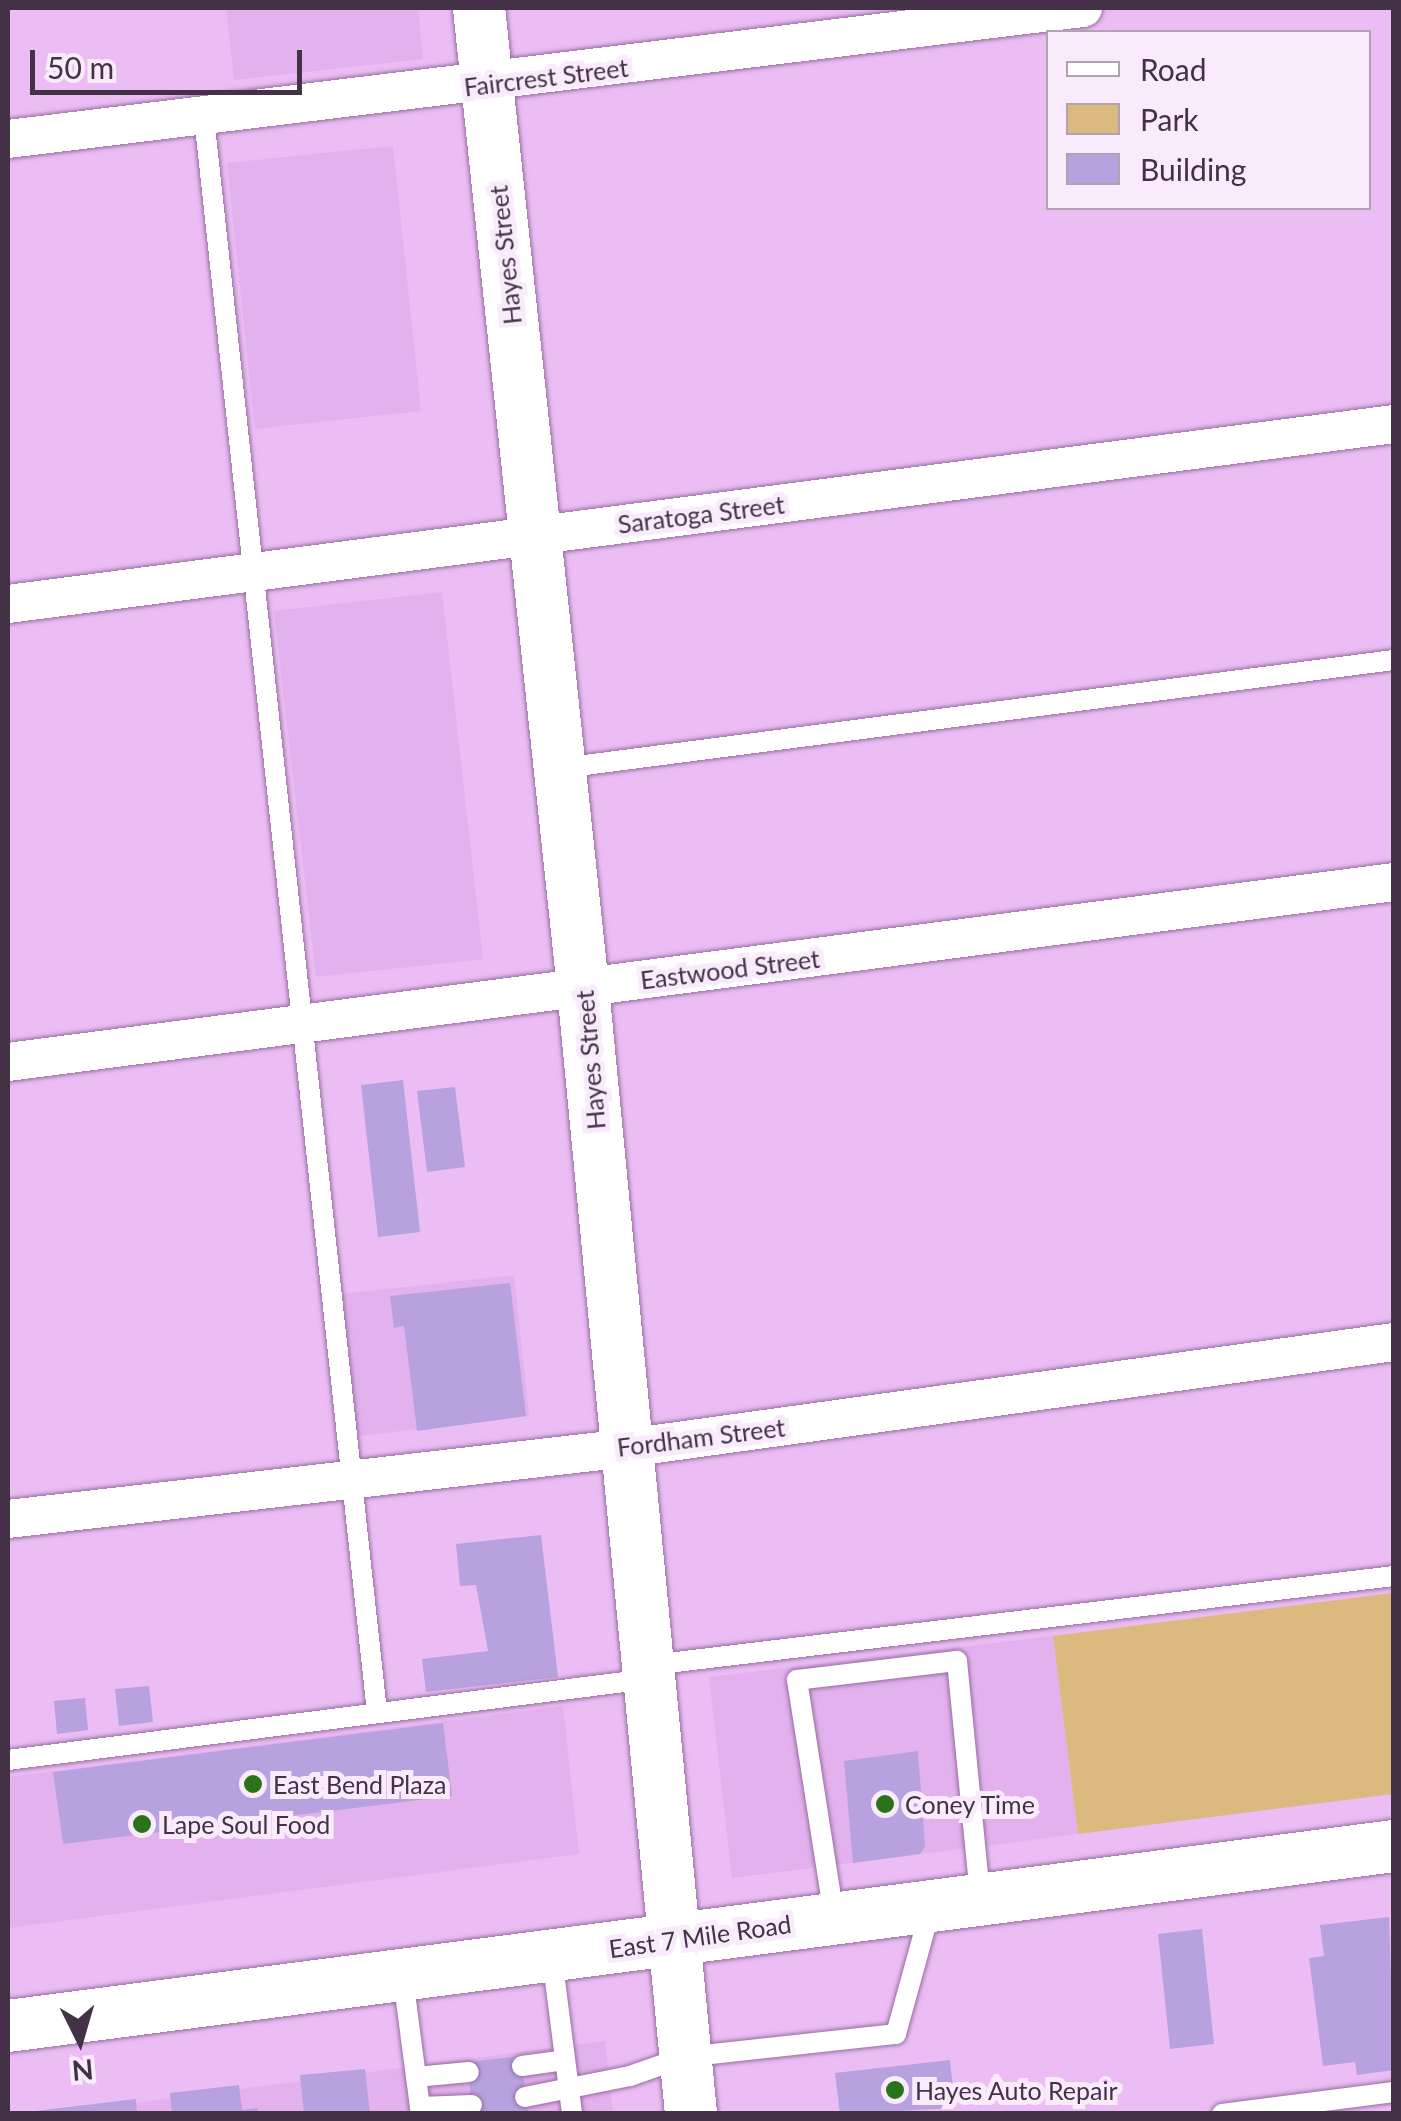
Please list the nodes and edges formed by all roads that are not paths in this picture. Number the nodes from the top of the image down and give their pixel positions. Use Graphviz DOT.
graph roads {
  1 [pos="478,8"];
  2 [pos="1083,8"];
  3 [pos="487,84"];
  4 [pos="204,117"];
  5 [pos="8,140"];
  6 [pos="1394,424"];
  7 [pos="536,536"];
  8 [pos="255,572"];
  9 [pos="8,604"];
  10 [pos="1394,660"];
  11 [pos="560,768"];
  12 [pos="1394,882"];
  13 [pos="583,988"];
  14 [pos="302,1024"];
  15 [pos="8,1062"];
  16 [pos="1394,1342"];
  17 [pos="627,1448"];
  18 [pos="354,1474"];
  19 [pos="8,1519"];
  20 [pos="1394,1576"];
  21 [pos="649,1672"];
  22 [pos="377,1712"];
  23 [pos="8,1760"];
  24 [pos="1394,1846"];
  25 [pos="956,1902"];
  26 [pos="834,1918"];
  27 [pos="671,1940"];
  28 [pos="552,1957"];
  29 [pos="403,1976"];
  30 [pos="8,2026"];
  31 [pos="684,2057"];
  32 [pos="565,2060"];
  33 [pos="522,2066"];
  34 [pos="468,2072"];
  35 [pos="416,2077"];
  36 [pos="569,2091"];
  37 [pos="1394,2092"];
  38 [pos="526,2097"];
  39 [pos="472,2104"];
  40 [pos="421,2110"];
  41 [pos="572,2114"];
  42 [pos="691,2114"];
  43 [pos="1222,2114"];
  1 -- 3 [label="street, Hayes Street"];
  2 -- 3 [label="street, Faircrest Street"];
  3 -- 4 [label="street, Faircrest Street"];
  3 -- 7 [label="street, Hayes Street"];
  4 -- 5 [label="street, Faircrest Street"];
  4 -- 8 [label="lane"];
  6 -- 7 [label="street, Saratoga Street"];
  7 -- 8 [label="street, Saratoga Street"];
  7 -- 11 [label="street, Hayes Street"];
  8 -- 9 [label="street, Saratoga Street"];
  8 -- 14 [label="lane"];
  10 -- 11 [label="lane"];
  11 -- 13 [label="street, Hayes Street"];
  12 -- 13 [label="street, Eastwood Street"];
  13 -- 14 [label="street, Eastwood Street"];
  13 -- 17 [label="street, Hayes Street"];
  14 -- 15 [label="street, Eastwood Street"];
  14 -- 18 [label="lane"];
  16 -- 17 [label="street, Fordham Street"];
  17 -- 18 [label="street, Fordham Street"];
  17 -- 21 [label="street, Hayes Street"];
  18 -- 19 [label="street, Fordham Street"];
  18 -- 22 [label="lane"];
  20 -- 21 [label="lane"];
  21 -- 22 [label="lane"];
  21 -- 27 [label="street, Hayes Street"];
  22 -- 23 [label="lane"];
  24 -- 25 [label="street, East 7 Mile Road"];
  25 -- 26 [label="street, East 7 Mile Road"];
  25 -- 26 [label="lane"];
  25 -- 31 [label="lane"];
  26 -- 27 [label="street, East 7 Mile Road"];
  27 -- 28 [label="street, East 7 Mile Road"];
  27 -- 31 [label="street, Hayes Street"];
  28 -- 29 [label="street, East 7 Mile Road"];
  28 -- 32 [label="lane"];
  29 -- 30 [label="street, East 7 Mile Road"];
  29 -- 35 [label="lane"];
  31 -- 36 [label="lane"];
  31 -- 42 [label="street, Hayes Street"];
  32 -- 33 [label="lane"];
  32 -- 36 [label="lane"];
  34 -- 35 [label="lane"];
  35 -- 40 [label="lane"];
  36 -- 38 [label="lane"];
  36 -- 41 [label="lane"];
  37 -- 43 [label="lane"];
  39 -- 40 [label="lane"];
}
